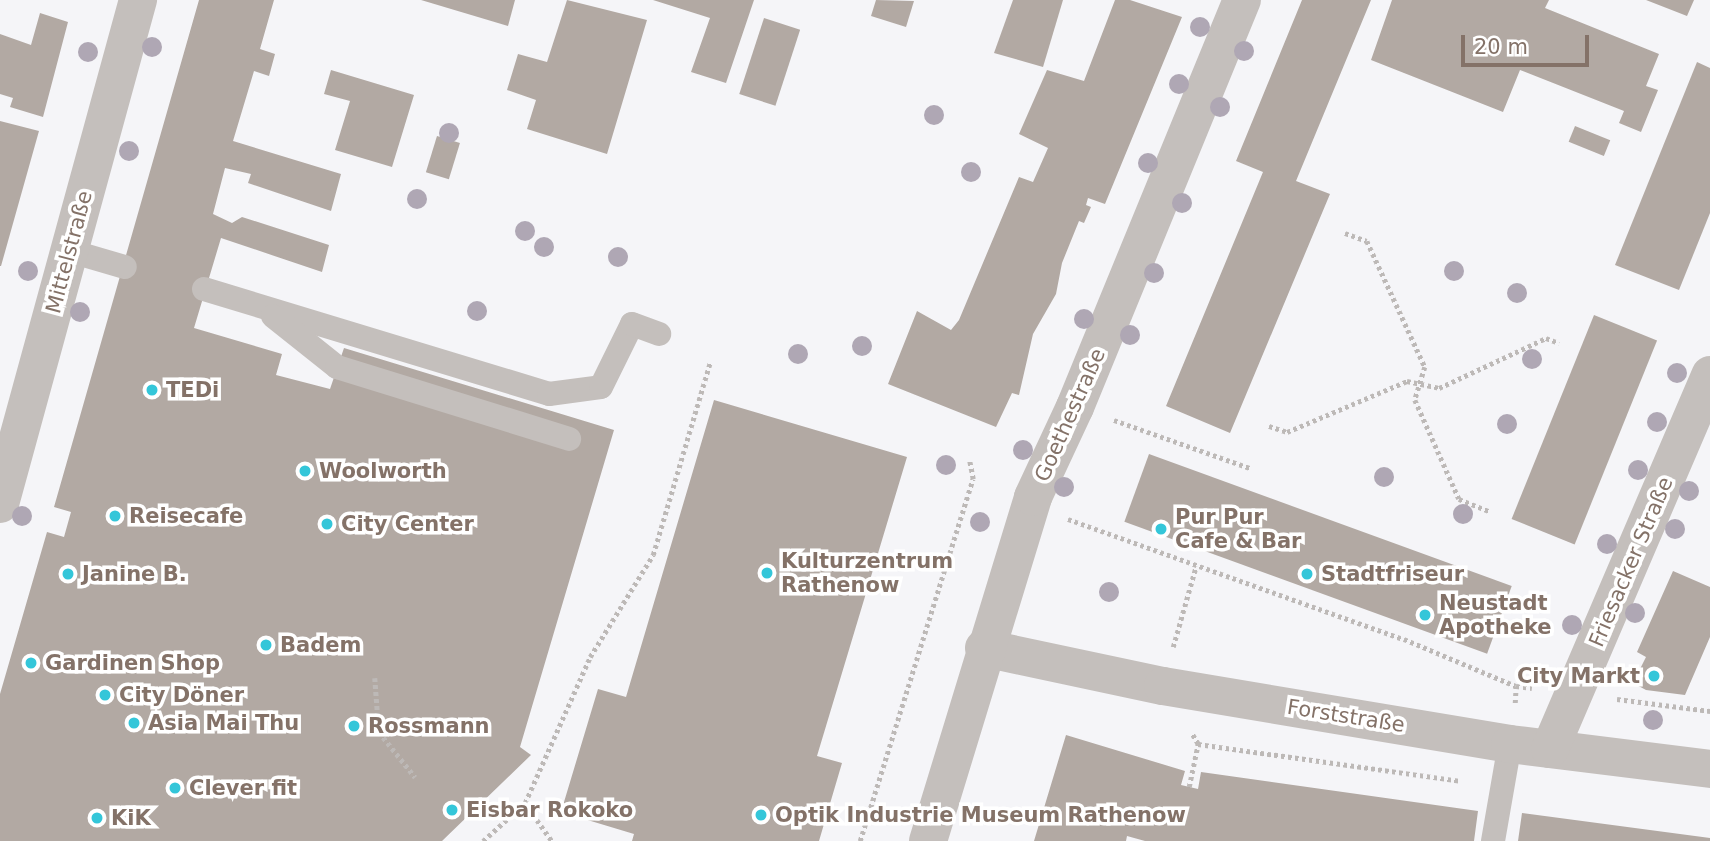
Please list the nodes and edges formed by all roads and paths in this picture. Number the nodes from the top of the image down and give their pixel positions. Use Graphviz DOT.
graph roads {
  1 [pos="138,0"];
  2 [pos="1242,0"];
  3 [pos="1345,233"];
  4 [pos="70,251"];
  5 [pos="125,267"];
  6 [pos="204,289"];
  7 [pos="265,309"];
  8 [pos="659,334"];
  9 [pos="1559,343"];
  10 [pos="710,362"];
  11 [pos="1710,375"];
  12 [pos="1420,384"];
  13 [pos="1075,407"];
  14 [pos="1269,426"];
  15 [pos="569,439"];
  16 [pos="969,459"];
  17 [pos="1252,469"];
  18 [pos="0,504"];
  19 [pos="1489,511"];
  20 [pos="1078,525"];
  21 [pos="1196,566"];
  22 [pos="1180,617"];
  23 [pos="984,648"];
  24 [pos="375,678"];
  25 [pos="1575,694"];
  26 [pos="1710,711"];
  27 [pos="1198,744"];
  28 [pos="1510,744"];
  29 [pos="1550,749"];
  30 [pos="1710,768"];
  31 [pos="415,777"];
  32 [pos="1502,787"];
  33 [pos="525,803"];
  34 [pos="483,841"];
  35 [pos="552,841"];
  36 [pos="860,841"];
  37 [pos="928,841"];
  38 [pos="1493,841"];
  1 -- 4 [label="street, Mittelstraße"];
  2 -- 13 [label="street, Goethestraße"];
  3 -- 12 [label="path"];
  4 -- 5 [label="lane"];
  4 -- 18 [label="street, Mittelstraße"];
  6 -- 7 [label="lane"];
  7 -- 8 [label="lane"];
  7 -- 15 [label="lane"];
  9 -- 12 [label="path"];
  10 -- 33 [label="path"];
  11 -- 25 [label="street, Friesacker Straße"];
  12 -- 14 [label="path"];
  12 -- 19 [label="path"];
  13 -- 17 [label="path"];
  13 -- 23 [label="street, Goethestraße"];
  16 -- 36 [label="path"];
  20 -- 21 [label="path"];
  21 -- 22 [label="path"];
  21 -- 25 [label="path"];
  23 -- 28 [label="street, Forststraße"];
  23 -- 37 [label="street, Goethestraße"];
  24 -- 31 [label="path"];
  25 -- 26 [label="path"];
  25 -- 29 [label="street, Friesacker Straße"];
  27 -- 32 [label="path"];
  28 -- 29 [label="street, Forststraße"];
  28 -- 32 [label="lane"];
  29 -- 30 [label="street, Forststraße"];
  32 -- 38 [label="lane"];
  33 -- 34 [label="path"];
  33 -- 35 [label="path"];
}
